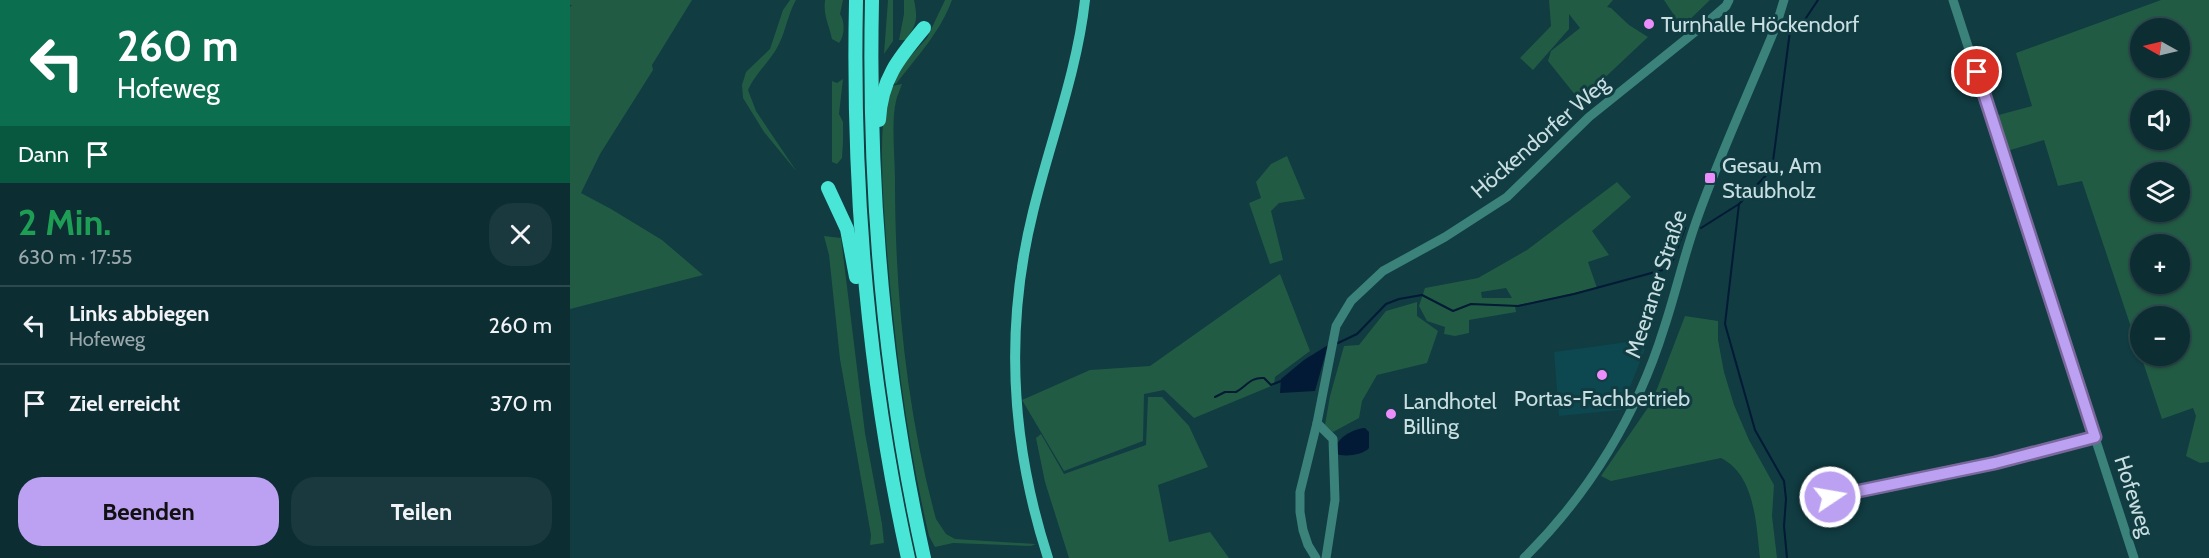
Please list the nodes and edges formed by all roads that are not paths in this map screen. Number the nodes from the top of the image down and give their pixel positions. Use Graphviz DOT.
graph roads {
  1 [pos="856,0"];
  2 [pos="872,0"];
  3 [pos="1085,0"];
  4 [pos="1729,0"];
  5 [pos="1784,0"];
  6 [pos="1953,0"];
  7 [pos="924,28"];
  8 [pos="872,154"];
  9 [pos="828,188"];
  10 [pos="866,303"];
  11 [pos="1317,423"];
  12 [pos="2095,437"];
  13 [pos="1830,497"];
  14 [pos="907,552"];
  15 [pos="924,558"];
  16 [pos="1048,558"];
  17 [pos="1316,558"];
  18 [pos="1326,558"];
  19 [pos="1524,558"];
  20 [pos="2134,558"];
  1 -- 10 [label="highway"];
  2 -- 8 [label="highway"];
  3 -- 16 [label="main road"];
  4 -- 11 [label="street, Höckendorfer Weg"];
  5 -- 19 [label="street, Meeraner Straße"];
  6 -- 12 [label="street, Hofeweg"];
  7 -- 8 [label="highway"];
  8 -- 15 [label="highway"];
  9 -- 10 [label="highway"];
  10 -- 14 [label="highway"];
  11 -- 17 [label="street, Höckendorfer Weg"];
  11 -- 18 [label="street"];
  12 -- 13 [label="street"];
  12 -- 20 [label="street, Hofeweg"];
}
